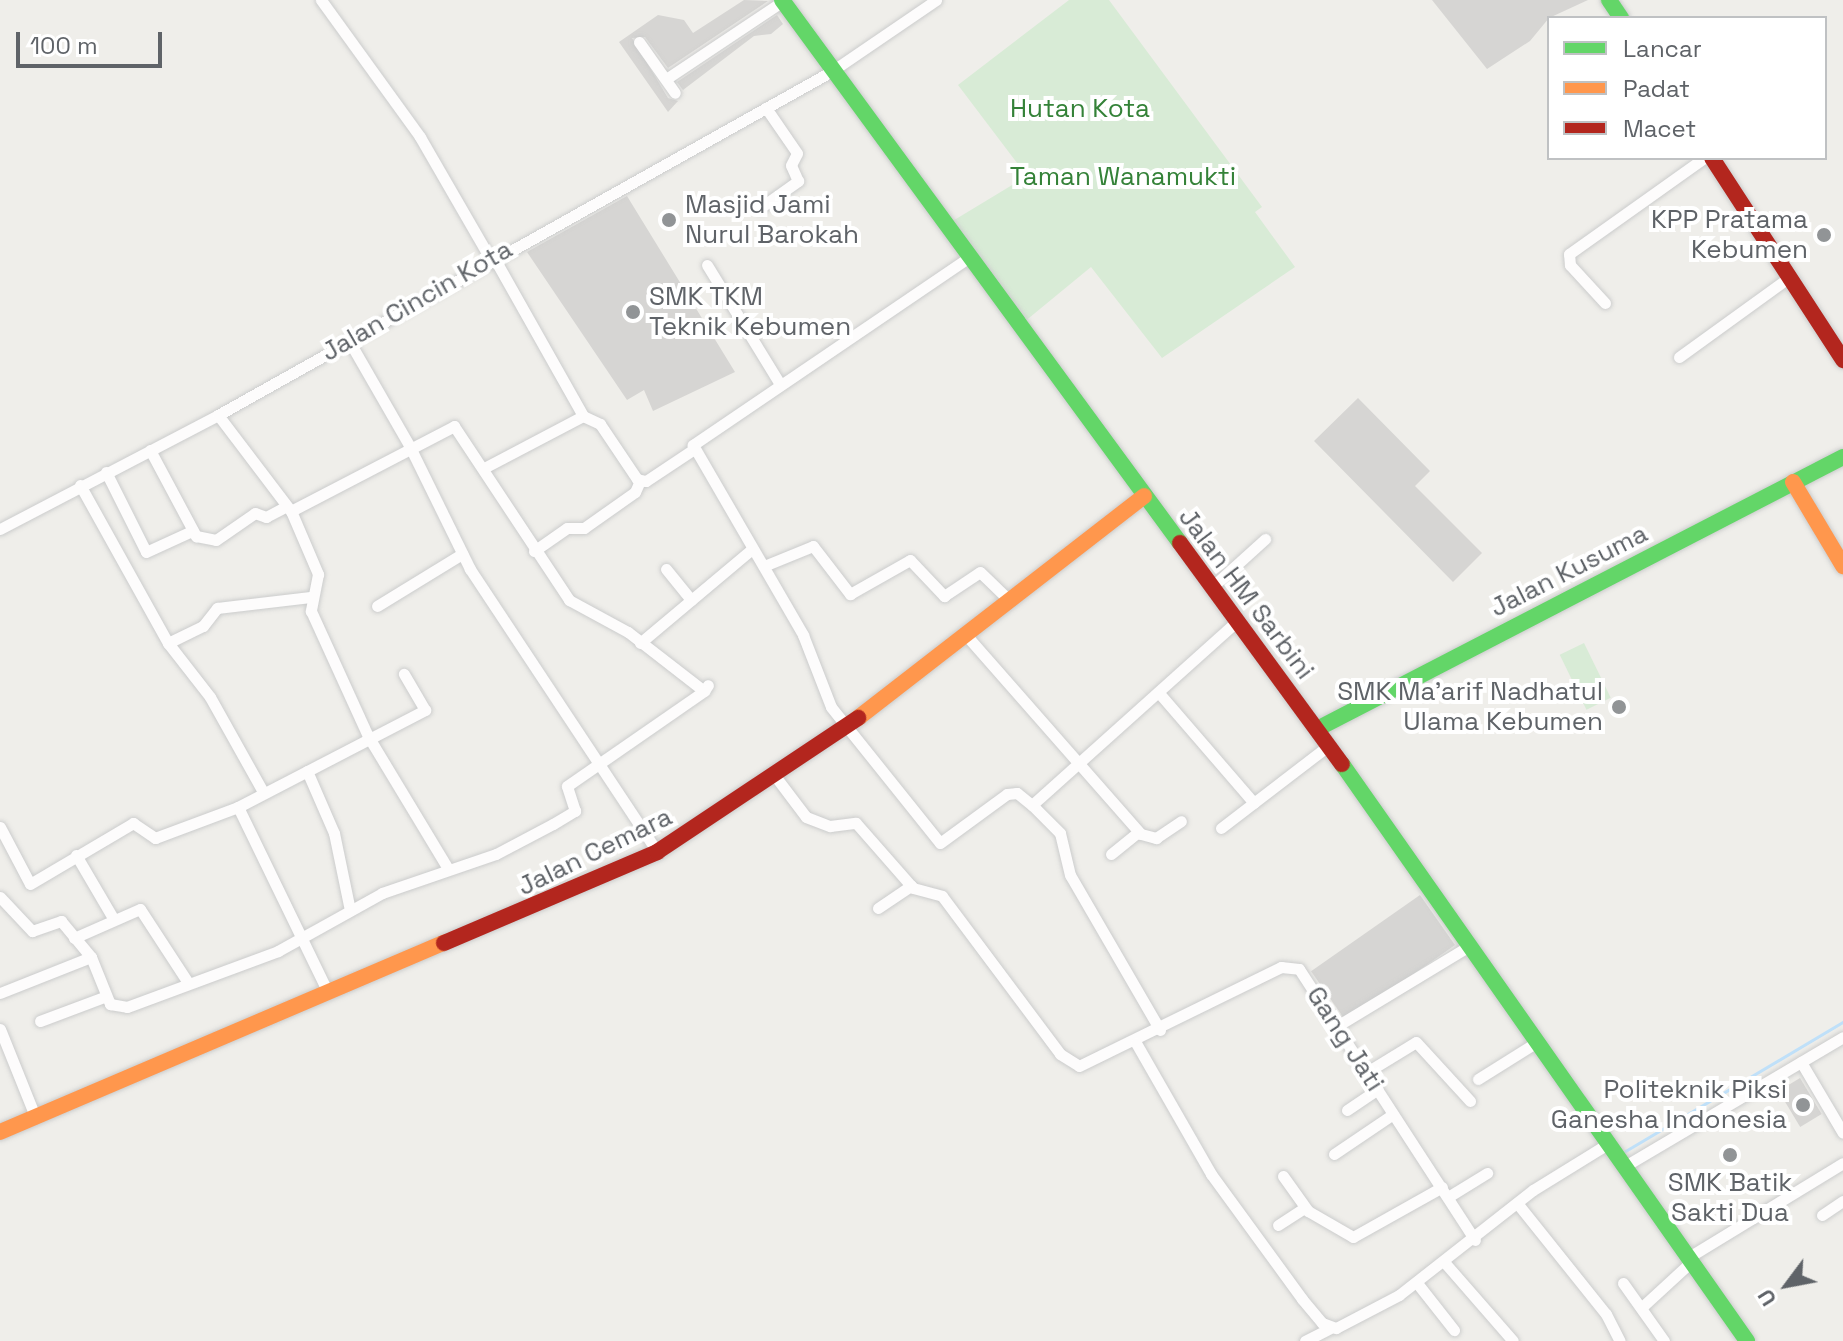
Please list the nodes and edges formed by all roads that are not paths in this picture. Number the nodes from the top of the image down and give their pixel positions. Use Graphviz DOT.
graph roads {
  1 [pos="321,0"];
  2 [pos="936,0"];
  3 [pos="782,1"];
  4 [pos="639,42"];
  5 [pos="832,71"];
  6 [pos="666,79"];
  7 [pos="675,93"];
  8 [pos="766,108"];
  9 [pos="1701,160"];
  10 [pos="1713,160"];
  11 [pos="760,208"];
  12 [pos="492,257"];
  13 [pos="968,258"];
  14 [pos="707,265"];
  15 [pos="1788,278"];
  16 [pos="1605,303"];
  17 [pos="348,339"];
  18 [pos="1679,357"];
  19 [pos="1843,360"];
  20 [pos="780,384"];
  21 [pos="218,415"];
  22 [pos="583,416"];
  23 [pos="410,447"];
  24 [pos="694,449"];
  25 [pos="150,450"];
  26 [pos="1843,457"];
  27 [pos="484,468"];
  28 [pos="106,472"];
  29 [pos="640,481"];
  30 [pos="1793,482"];
  31 [pos="80,485"];
  32 [pos="1144,496"];
  33 [pos="287,510"];
  34 [pos="0,529"];
  35 [pos="192,531"];
  36 [pos="1265,539"];
  37 [pos="752,549"];
  38 [pos="534,551"];
  39 [pos="462,554"];
  40 [pos="764,566"];
  41 [pos="1843,566"];
  42 [pos="666,569"];
  43 [pos="1211,588"];
  44 [pos="310,597"];
  45 [pos="691,600"];
  46 [pos="1010,601"];
  47 [pos="377,606"];
  48 [pos="1236,622"];
  49 [pos="966,635"];
  50 [pos="168,643"];
  51 [pos="640,643"];
  52 [pos="404,674"];
  53 [pos="1159,693"];
  54 [pos="846,727"];
  55 [pos="1317,729"];
  56 [pos="368,736"];
  57 [pos="1328,746"];
  58 [pos="599,766"];
  59 [pos="1082,766"];
  60 [pos="307,771"];
  61 [pos="775,776"];
  62 [pos="263,792"];
  63 [pos="1254,803"];
  64 [pos="1032,805"];
  65 [pos="238,807"];
  66 [pos="1181,821"];
  67 [pos="0,827"];
  68 [pos="1221,828"];
  69 [pos="1138,832"];
  70 [pos="657,852"];
  71 [pos="1111,854"];
  72 [pos="76,855"];
  73 [pos="447,867"];
  74 [pos="911,886"];
  75 [pos="0,897"];
  76 [pos="878,908"];
  77 [pos="350,910"];
  78 [pos="113,918"];
  79 [pos="74,938"];
  80 [pos="298,940"];
  81 [pos="1469,946"];
  82 [pos="91,957"];
  83 [pos="187,981"];
  84 [pos="328,992"];
  85 [pos="0,993"];
  86 [pos="104,997"];
  87 [pos="40,1021"];
  88 [pos="1337,1026"];
  89 [pos="0,1029"];
  90 [pos="1160,1030"];
  91 [pos="1843,1037"];
  92 [pos="1537,1042"];
  93 [pos="1136,1043"];
  94 [pos="1801,1062"];
  95 [pos="1367,1072"];
  96 [pos="1478,1079"];
  97 [pos="1378,1089"];
  98 [pos="1470,1101"];
  99 [pos="1347,1110"];
  100 [pos="1393,1114"];
  101 [pos="35,1116"];
  102 [pos="0,1132"];
  103 [pos="1843,1133"];
  104 [pos="1334,1154"];
  105 [pos="1617,1155"];
  106 [pos="1843,1163"];
  107 [pos="1487,1173"];
  108 [pos="1283,1176"];
  109 [pos="1445,1192"];
  110 [pos="1843,1201"];
  111 [pos="1517,1203"];
  112 [pos="1304,1208"];
  113 [pos="1822,1215"];
  114 [pos="1278,1225"];
  115 [pos="1475,1240"];
  116 [pos="1690,1260"];
  117 [pos="1445,1263"];
  118 [pos="1417,1283"];
  119 [pos="1623,1283"];
  120 [pos="1642,1307"];
  121 [pos="1332,1327"];
  122 [pos="1454,1330"];
  123 [pos="1305,1341"];
  124 [pos="1513,1341"];
  125 [pos="1620,1341"];
  126 [pos="1664,1341"];
  127 [pos="1747,1341"];
  1 -- 12 [label="street"];
  2 -- 5 [label="street, Jalan Cincin Kota"];
  3 -- 5 [label="main road, Jalan HM Sarbini"];
  3 -- 6 [label="street"];
  4 -- 6 [label="street"];
  5 -- 8 [label="street, Jalan Cincin Kota"];
  5 -- 13 [label="main road, Jalan HM Sarbini"];
  6 -- 7 [label="street"];
  8 -- 11 [label="street"];
  8 -- 12 [label="street, Jalan Cincin Kota"];
  9 -- 16 [label="street"];
  10 -- 15 [label="main road"];
  12 -- 17 [label="street, Jalan Cincin Kota"];
  12 -- 22 [label="street"];
  13 -- 20 [label="street"];
  13 -- 32 [label="main road, Jalan HM Sarbini"];
  14 -- 20 [label="street"];
  15 -- 18 [label="street"];
  15 -- 19 [label="main road"];
  17 -- 21 [label="street, Jalan Cincin Kota"];
  17 -- 23 [label="street"];
  20 -- 24 [label="street"];
  21 -- 25 [label="street, Jalan Cincin Kota"];
  21 -- 33 [label="street"];
  22 -- 27 [label="street"];
  22 -- 29 [label="street"];
  23 -- 27 [label="street"];
  23 -- 33 [label="street"];
  23 -- 39 [label="street"];
  24 -- 29 [label="street"];
  24 -- 37 [label="street"];
  25 -- 28 [label="street, Jalan Cincin Kota"];
  25 -- 35 [label="street"];
  26 -- 30 [label="main road, Jalan Kusuma"];
  27 -- 38 [label="street"];
  28 -- 31 [label="street, Jalan Cincin Kota"];
  28 -- 35 [label="street"];
  29 -- 38 [label="street"];
  30 -- 41 [label="main road"];
  30 -- 55 [label="main road, Jalan Kusuma"];
  31 -- 34 [label="street, Jalan Cincin Kota"];
  31 -- 50 [label="street"];
  32 -- 43 [label="main road, Jalan HM Sarbini"];
  32 -- 46 [label="main road, Jalan Cemara"];
  33 -- 35 [label="street"];
  33 -- 44 [label="street"];
  36 -- 43 [label="street"];
  37 -- 40 [label="street"];
  37 -- 45 [label="street"];
  38 -- 51 [label="street"];
  39 -- 47 [label="street"];
  39 -- 58 [label="street"];
  40 -- 46 [label="street"];
  40 -- 54 [label="street"];
  42 -- 45 [label="street"];
  43 -- 48 [label="main road, Jalan HM Sarbini"];
  44 -- 50 [label="street"];
  44 -- 56 [label="street"];
  45 -- 51 [label="street"];
  46 -- 49 [label="main road, Jalan Cemara"];
  48 -- 53 [label="street"];
  48 -- 55 [label="main road, Jalan HM Sarbini"];
  49 -- 54 [label="main road, Jalan Cemara"];
  49 -- 59 [label="street"];
  50 -- 62 [label="street"];
  51 -- 58 [label="street"];
  52 -- 56 [label="street"];
  53 -- 59 [label="street"];
  53 -- 63 [label="street"];
  54 -- 61 [label="main road, Jalan Cemara"];
  54 -- 64 [label="street"];
  55 -- 57 [label="main road, Jalan HM Sarbini"];
  56 -- 60 [label="street"];
  56 -- 73 [label="street"];
  57 -- 63 [label="street"];
  57 -- 81 [label="main road, Jalan HM Sarbini"];
  58 -- 70 [label="street"];
  58 -- 73 [label="street"];
  59 -- 64 [label="street"];
  59 -- 69 [label="street"];
  60 -- 62 [label="street"];
  60 -- 77 [label="street"];
  61 -- 70 [label="main road, Jalan Cemara"];
  61 -- 74 [label="street"];
  62 -- 65 [label="street"];
  63 -- 68 [label="street"];
  64 -- 90 [label="street"];
  65 -- 72 [label="street"];
  65 -- 80 [label="street"];
  66 -- 69 [label="street"];
  67 -- 72 [label="street"];
  69 -- 71 [label="street"];
  70 -- 84 [label="main road, Jalan Cemara"];
  72 -- 78 [label="street"];
  73 -- 77 [label="street"];
  74 -- 76 [label="street"];
  74 -- 93 [label="street"];
  75 -- 79 [label="street"];
  77 -- 80 [label="street"];
  78 -- 79 [label="street"];
  78 -- 83 [label="street"];
  79 -- 82 [label="street"];
  80 -- 83 [label="street"];
  80 -- 84 [label="street"];
  81 -- 88 [label="street"];
  81 -- 92 [label="main road, Jalan HM Sarbini"];
  82 -- 85 [label="street"];
  82 -- 86 [label="street"];
  83 -- 86 [label="street"];
  84 -- 101 [label="main road, Jalan Cemara"];
  86 -- 87 [label="street"];
  88 -- 90 [label="street, Gang Jati"];
  88 -- 95 [label="street, Gang Jati"];
  89 -- 101 [label="street"];
  90 -- 93 [label="street"];
  91 -- 94 [label="street"];
  92 -- 96 [label="street"];
  92 -- 105 [label="main road, Jalan HM Sarbini"];
  93 -- 121 [label="street"];
  94 -- 103 [label="street"];
  94 -- 105 [label="street"];
  95 -- 97 [label="street, Gang Jati"];
  95 -- 98 [label="street"];
  97 -- 99 [label="street"];
  97 -- 100 [label="street, Gang Jati"];
  100 -- 104 [label="street"];
  100 -- 109 [label="street, Gang Jati"];
  101 -- 102 [label="main road, Jalan Cemara"];
  105 -- 111 [label="street"];
  105 -- 116 [label="main road, Jalan HM Sarbini"];
  106 -- 116 [label="street"];
  107 -- 109 [label="street"];
  108 -- 112 [label="street"];
  109 -- 112 [label="street"];
  109 -- 115 [label="street, Gang Jati"];
  110 -- 113 [label="street"];
  111 -- 115 [label="street"];
  111 -- 125 [label="street"];
  112 -- 114 [label="street"];
  115 -- 117 [label="street"];
  116 -- 120 [label="street"];
  116 -- 127 [label="main road, Jalan HM Sarbini"];
  117 -- 118 [label="street"];
  117 -- 124 [label="street"];
  118 -- 121 [label="street"];
  118 -- 122 [label="street"];
  119 -- 120 [label="street"];
  120 -- 126 [label="street"];
  121 -- 123 [label="street"];
}
